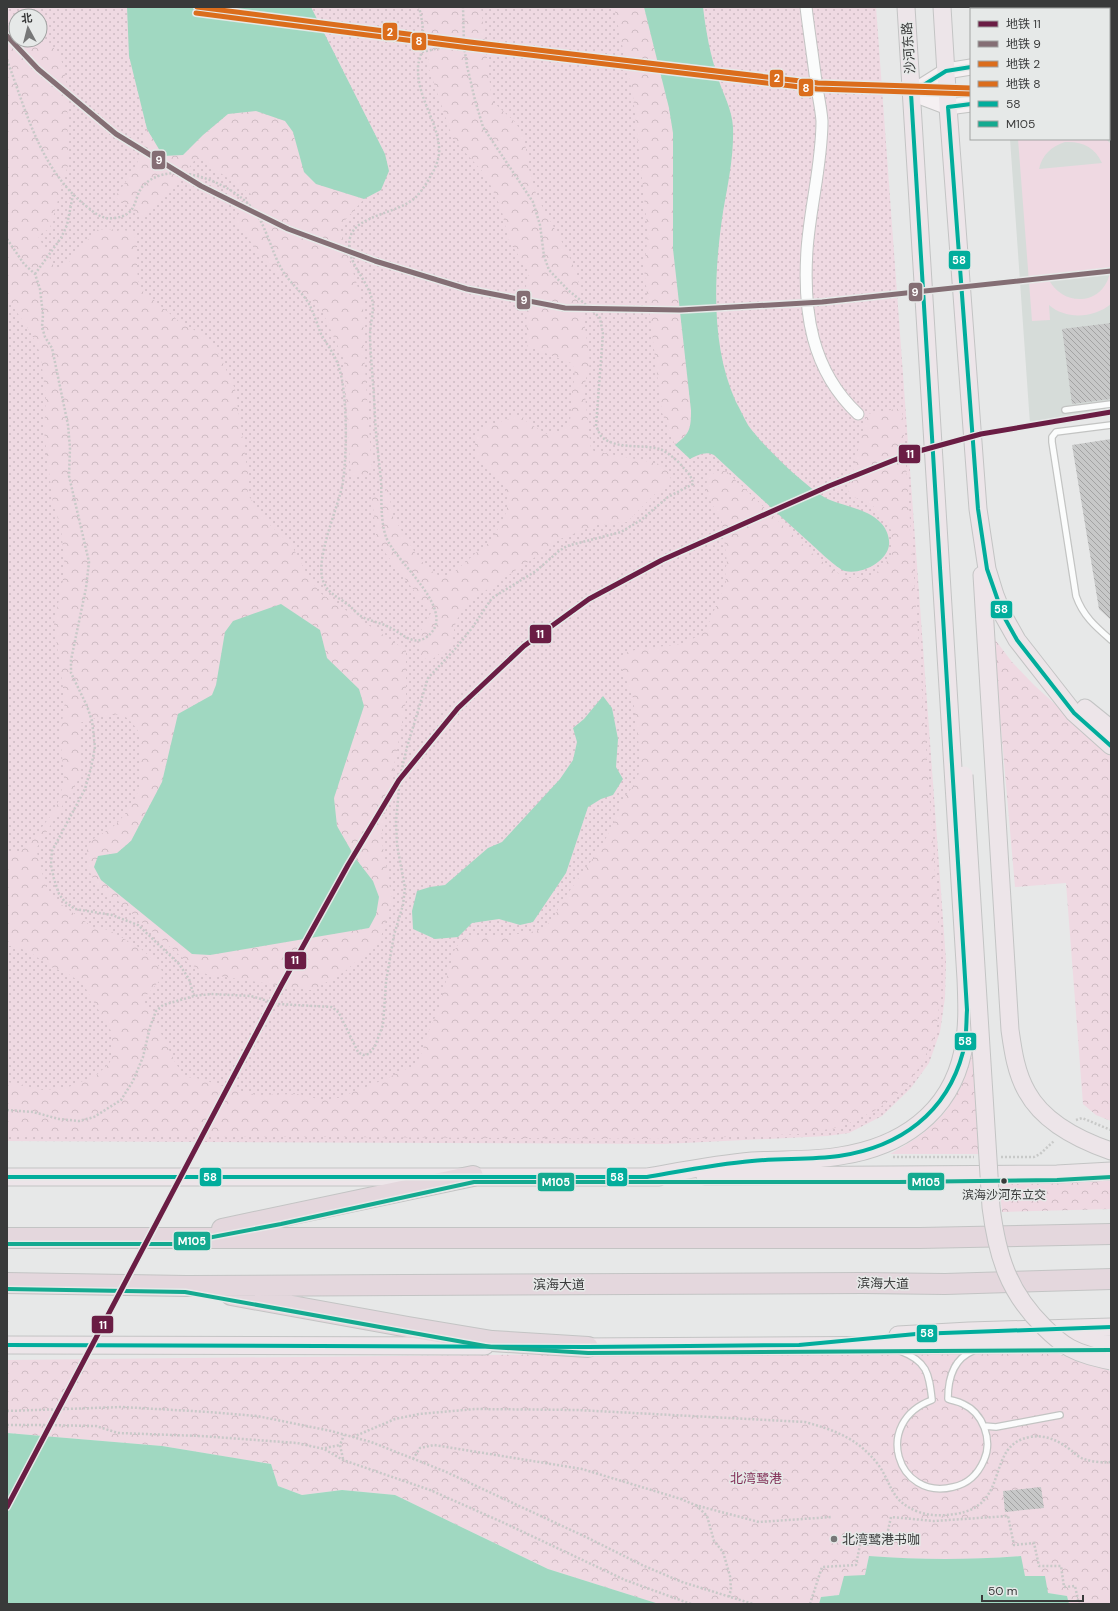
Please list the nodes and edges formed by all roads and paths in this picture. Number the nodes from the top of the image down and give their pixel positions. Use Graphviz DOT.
graph roads {
  1 [pos="419,7"];
  2 [pos="463,7"];
  3 [pos="806,7"];
  4 [pos="906,7"];
  5 [pos="942,7"];
  6 [pos="464,46"];
  7 [pos="422,52"];
  8 [pos="7,60"];
  9 [pos="970,68"];
  10 [pos="946,71"];
  11 [pos="911,93"];
  12 [pos="970,104"];
  13 [pos="948,107"];
  14 [pos="73,195"];
  15 [pos="7,239"];
  16 [pos="35,274"];
  17 [pos="1111,404"];
  18 [pos="1065,410"];
  19 [pos="858,414"];
  20 [pos="1111,425"];
  21 [pos="978,509"];
  22 [pos="940,544"];
  23 [pos="1111,640"];
  24 [pos="1035,664"];
  25 [pos="1111,730"];
  26 [pos="1111,746"];
  27 [pos="194,996"];
  28 [pos="7,1110"];
  29 [pos="1073,1120"];
  30 [pos="1111,1130"];
  31 [pos="1056,1139"];
  32 [pos="1111,1151"];
  33 [pos="886,1157"];
  34 [pos="980,1157"];
  35 [pos="995,1157"];
  36 [pos="1111,1171"];
  37 [pos="473,1176"];
  38 [pos="7,1177"];
  39 [pos="647,1177"];
  40 [pos="1111,1234"];
  41 [pos="7,1238"];
  42 [pos="175,1238"];
  43 [pos="1111,1279"];
  44 [pos="7,1283"];
  45 [pos="186,1286"];
  46 [pos="1111,1327"];
  47 [pos="1111,1344"];
  48 [pos="7,1345"];
  49 [pos="799,1345"];
  50 [pos="883,1345"];
  51 [pos="986,1346"];
  52 [pos="588,1347"];
  53 [pos="1111,1361"];
  54 [pos="7,1411"];
  55 [pos="1060,1415"];
  56 [pos="7,1426"];
  57 [pos="984,1426"];
  58 [pos="344,1435"];
  59 [pos="353,1438"];
  60 [pos="340,1445"];
  61 [pos="324,1449"];
  62 [pos="413,1459"];
  63 [pos="343,1460"];
  64 [pos="1111,1462"];
  65 [pos="695,1505"];
  66 [pos="832,1517"];
  67 [pos="729,1597"];
  68 [pos="691,1604"];
  69 [pos="753,1604"];
  70 [pos="810,1604"];
  71 [pos="1079,1604"];
  1 -- 7 [label="path"];
  2 -- 6 [label="path"];
  3 -- 19 [label="street"];
  4 -- 11 [label="main road, 沙河东路"];
  5 -- 10 [label="main road"];
  6 -- 7 [label="path"];
  6 -- 27 [label="path"];
  7 -- 14 [label="path"];
  8 -- 14 [label="path"];
  9 -- 10 [label="street"];
  10 -- 11 [label="street"];
  10 -- 13 [label="main road"];
  11 -- 13 [label="street"];
  11 -- 22 [label="main road, 沙河东路"];
  12 -- 13 [label="street"];
  13 -- 21 [label="main road"];
  14 -- 16 [label="path"];
  15 -- 16 [label="path"];
  16 -- 27 [label="path"];
  17 -- 18 [label="lane"];
  20 -- 23 [label="lane"];
  21 -- 24 [label="main road"];
  21 -- 32 [label="main road"];
  22 -- 39 [label="main road"];
  22 -- 53 [label="main road, bridge"];
  24 -- 25 [label="main road"];
  24 -- 26 [label="main road"];
  27 -- 28 [label="path"];
  29 -- 30 [label="path"];
  31 -- 35 [label="path"];
  33 -- 34 [label="path"];
  36 -- 39 [label="main road"];
  37 -- 38 [label="main road"];
  37 -- 39 [label="main road"];
  37 -- 42 [label="highway"];
  40 -- 42 [label="highway"];
  41 -- 42 [label="highway"];
  43 -- 45 [label="highway, 滨海大道"];
  44 -- 45 [label="highway, 滨海大道"];
  45 -- 52 [label="highway"];
  46 -- 49 [label="main road"];
  47 -- 51 [label="main road"];
  48 -- 52 [label="main road"];
  49 -- 50 [label="main road"];
  49 -- 52 [label="main road"];
  50 -- 51 [label="main road"];
  50 -- 57 [label="lane"];
  51 -- 57 [label="lane"];
  54 -- 58 [label="path"];
  55 -- 57 [label="lane"];
  56 -- 61 [label="path"];
  58 -- 59 [label="path"];
  58 -- 60 [label="path"];
  59 -- 62 [label="path"];
  59 -- 64 [label="path"];
  60 -- 61 [label="path"];
  60 -- 63 [label="path"];
  61 -- 63 [label="path"];
  62 -- 65 [label="path"];
  62 -- 67 [label="path"];
  63 -- 68 [label="path"];
  65 -- 66 [label="path"];
  65 -- 67 [label="path"];
  67 -- 69 [label="path"];
  70 -- 71 [label="path"];
}
